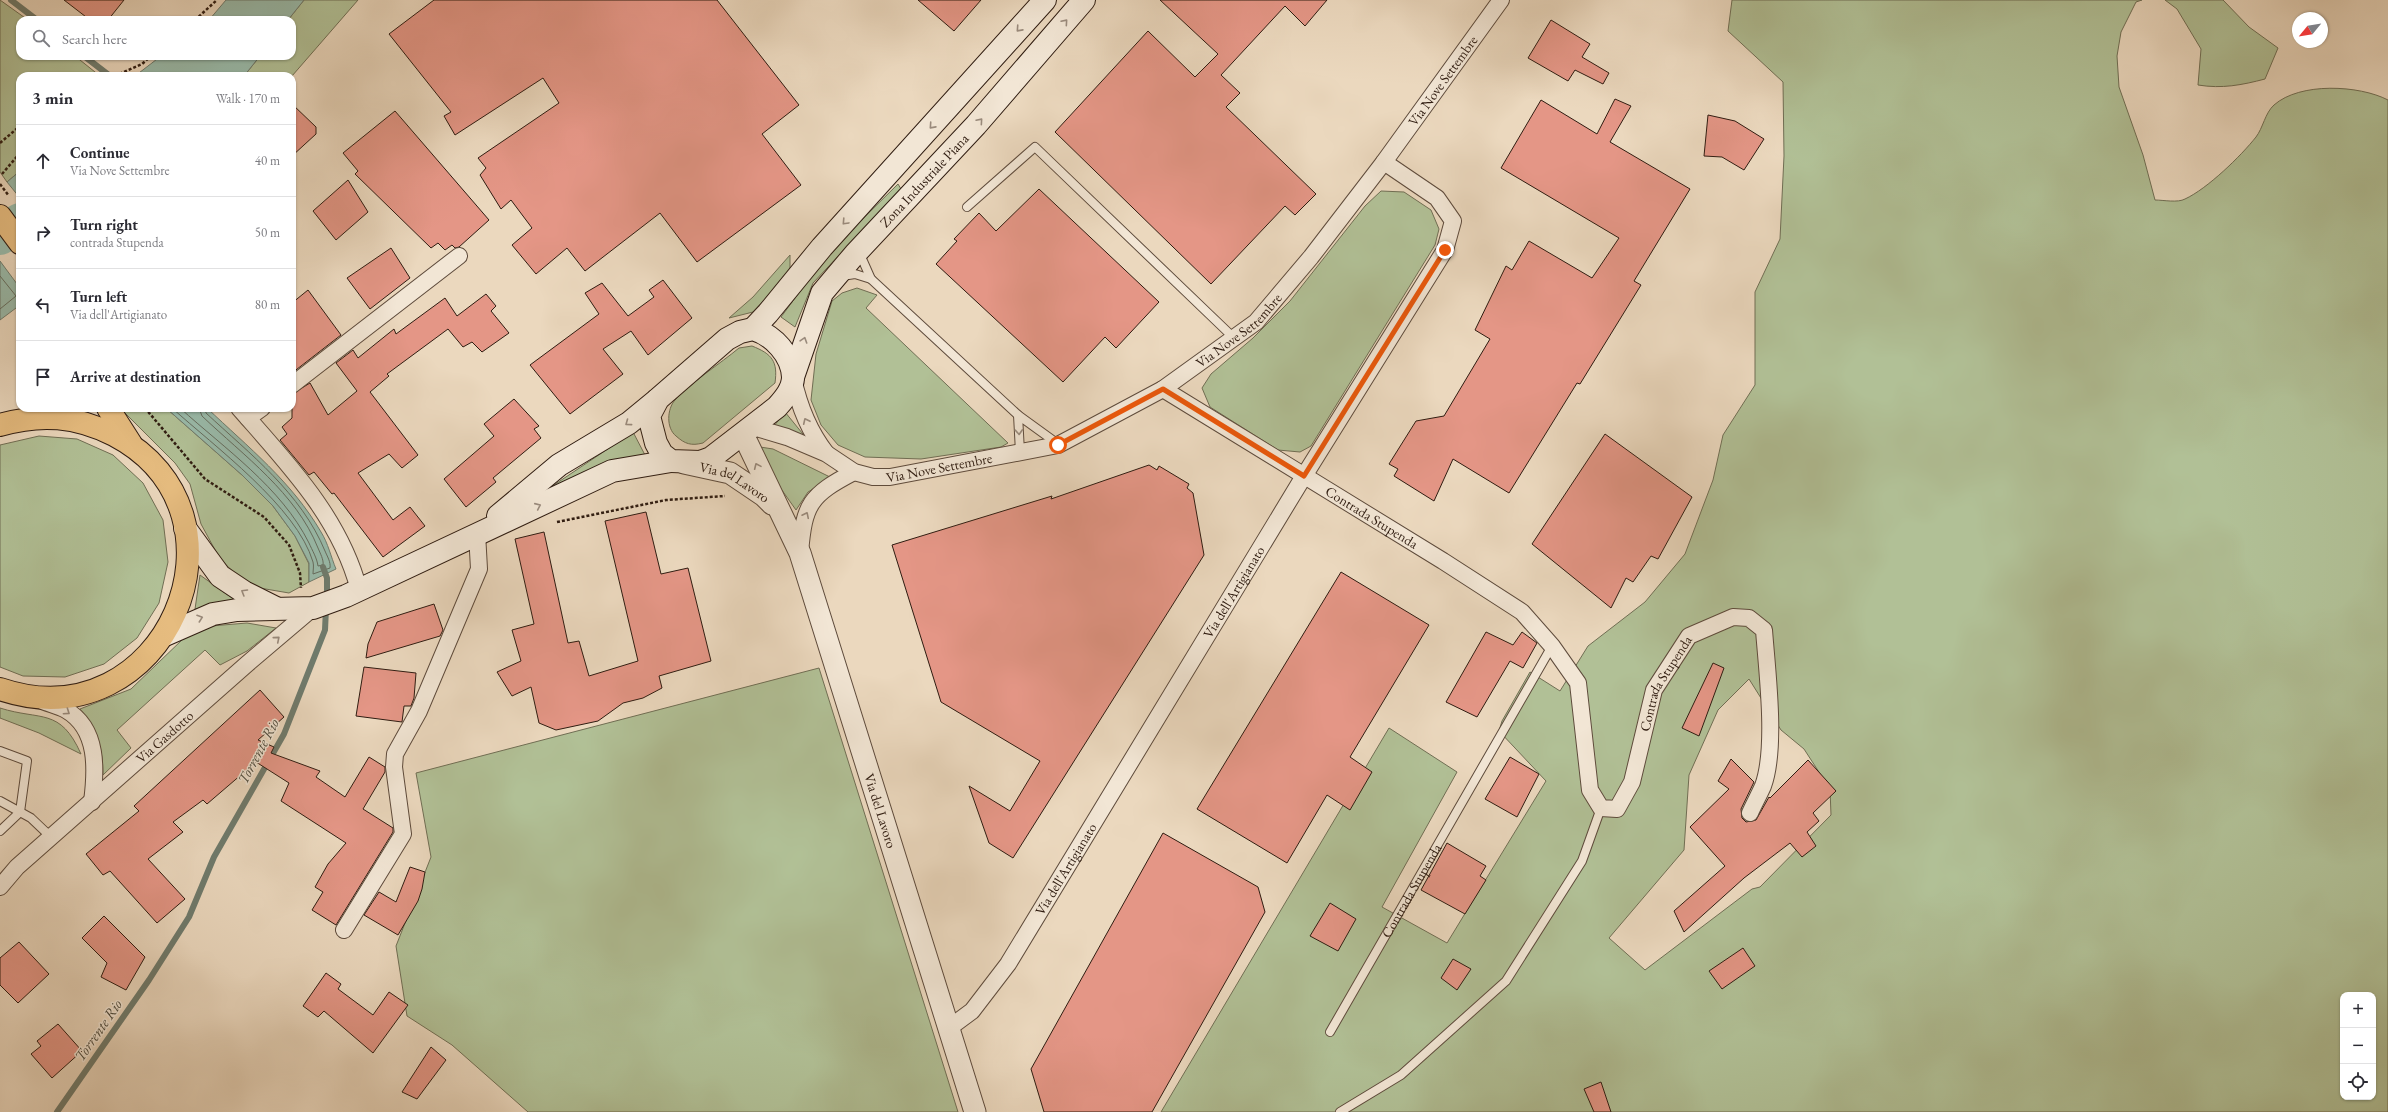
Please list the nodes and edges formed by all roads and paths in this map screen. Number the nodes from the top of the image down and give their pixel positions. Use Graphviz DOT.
graph roads {
  1 [pos="217,0"];
  2 [pos="1045,0"];
  3 [pos="1084,0"];
  4 [pos="1501,0"];
  5 [pos="199,16"];
  6 [pos="146,60"];
  7 [pos="124,72"];
  8 [pos="16,129"];
  9 [pos="0,143"];
  10 [pos="16,158"];
  11 [pos="1384,162"];
  12 [pos="2,174"];
  13 [pos="967,207"];
  14 [pos="0,216"];
  15 [pos="16,238"];
  16 [pos="858,250"];
  17 [pos="459,256"];
  18 [pos="836,277"];
  19 [pos="871,279"];
  20 [pos="753,328"];
  21 [pos="1234,338"];
  22 [pos="793,377"];
  23 [pos="296,382"];
  24 [pos="1163,389"];
  25 [pos="658,399"];
  26 [pos="22,412"];
  27 [pos="111,412"];
  28 [pos="148,412"];
  29 [pos="244,413"];
  30 [pos="1018,415"];
  31 [pos="1,424"];
  32 [pos="748,431"];
  33 [pos="132,445"];
  34 [pos="1058,445"];
  35 [pos="1020,452"];
  36 [pos="827,454"];
  37 [pos="676,462"];
  38 [pos="854,472"];
  39 [pos="1304,476"];
  40 [pos="730,497"];
  41 [pos="781,512"];
  42 [pos="553,517"];
  43 [pos="185,528"];
  44 [pos="477,533"];
  45 [pos="800,553"];
  46 [pos="352,593"];
  47 [pos="310,599"];
  48 [pos="279,610"];
  49 [pos="165,634"];
  50 [pos="1552,646"];
  51 [pos="0,689"];
  52 [pos="31,697"];
  53 [pos="0,751"];
  54 [pos="0,801"];
  55 [pos="92,802"];
  56 [pos="1601,808"];
  57 [pos="20,812"];
  58 [pos="1750,814"];
  59 [pos="0,831"];
  60 [pos="51,837"];
  61 [pos="17,867"];
  62 [pos="0,876"];
  63 [pos="0,887"];
  64 [pos="344,930"];
  65 [pos="949,1028"];
  66 [pos="1330,1032"];
  67 [pos="975,1112"];
  68 [pos="1340,1112"];
  1 -- 5 [label="path"];
  2 -- 20 [label="main road, Zona Industriale Piana, one-way"];
  16 -- 3 [label="main road, Zona Industriale Piana, one-way"];
  4 -- 11 [label="street, Via Nove Settembre"];
  6 -- 7 [label="path"];
  8 -- 9 [label="path"];
  10 -- 12 [label="path"];
  11 -- 21 [label="street, Via Nove Settembre"];
  11 -- 39 [label="street, Via dell'Artigianato"];
  13 -- 21 [label="lane"];
  14 -- 15 [label="main road"];
  16 -- 18 [label="main road, Zona Industriale Piana"];
  16 -- 19 [label="lane"];
  17 -- 23 [label="street"];
  18 -- 19 [label="lane"];
  22 -- 18 [label="main road, Zona Industriale Piana, one-way"];
  19 -- 30 [label="lane"];
  20 -- 22 [label="main road"];
  20 -- 25 [label="main road"];
  21 -- 24 [label="street, Via Nove Settembre"];
  22 -- 32 [label="main road, Zona Industriale Piana"];
  36 -- 22 [label="street, Via Nove Settembre, one-way"];
  24 -- 34 [label="street, Via Nove Settembre"];
  24 -- 39 [label="street"];
  25 -- 37 [label="main road"];
  25 -- 44 [label="main road, one-way"];
  26 -- 31 [label="main road"];
  27 -- 33 [label="main road"];
  28 -- 47 [label="path"];
  29 -- 46 [label="street"];
  30 -- 34 [label="lane"];
  30 -- 35 [label="lane, one-way"];
  31 -- 33 [label="main road"];
  32 -- 36 [label="street, Via Nove Settembre"];
  32 -- 37 [label="main road, Zona Industriale Piana"];
  41 -- 32 [label="street, Via del Lavoro, one-way"];
  33 -- 43 [label="main road"];
  34 -- 35 [label="street, Via Nove Settembre"];
  35 -- 38 [label="street, Via Nove Settembre"];
  36 -- 38 [label="street, Via Nove Settembre"];
  37 -- 41 [label="street, Via del Lavoro"];
  44 -- 37 [label="main road, Zona Industriale Piana, one-way"];
  45 -- 38 [label="street, one-way"];
  39 -- 50 [label="street, Contrada Stupenda"];
  39 -- 65 [label="street, Via dell'Artigianato"];
  40 -- 42 [label="path"];
  41 -- 45 [label="street, Via del Lavoro"];
  48 -- 43 [label="main road, one-way"];
  43 -- 49 [label="main road"];
  44 -- 46 [label="main road"];
  44 -- 64 [label="street"];
  45 -- 65 [label="street, Via del Lavoro"];
  46 -- 47 [label="main road"];
  47 -- 48 [label="main road"];
  55 -- 47 [label="street, Via Gasdotto, one-way"];
  49 -- 48 [label="main road, one-way"];
  49 -- 52 [label="main road"];
  50 -- 56 [label="street, Contrada Stupenda"];
  50 -- 66 [label="lane, Contrada Stupenda"];
  51 -- 52 [label="main road"];
  52 -- 55 [label="street, one-way"];
  53 -- 57 [label="lane"];
  54 -- 57 [label="lane"];
  55 -- 60 [label="street, Via Gasdotto"];
  56 -- 58 [label="street, Contrada Stupenda"];
  56 -- 68 [label="lane"];
  57 -- 59 [label="lane"];
  57 -- 60 [label="lane"];
  60 -- 61 [label="street, Via Gasdotto"];
  61 -- 62 [label="street, Via Gasdotto"];
  61 -- 63 [label="street, Via Gasdotto"];
  65 -- 67 [label="street, Via del Lavoro"];
}
